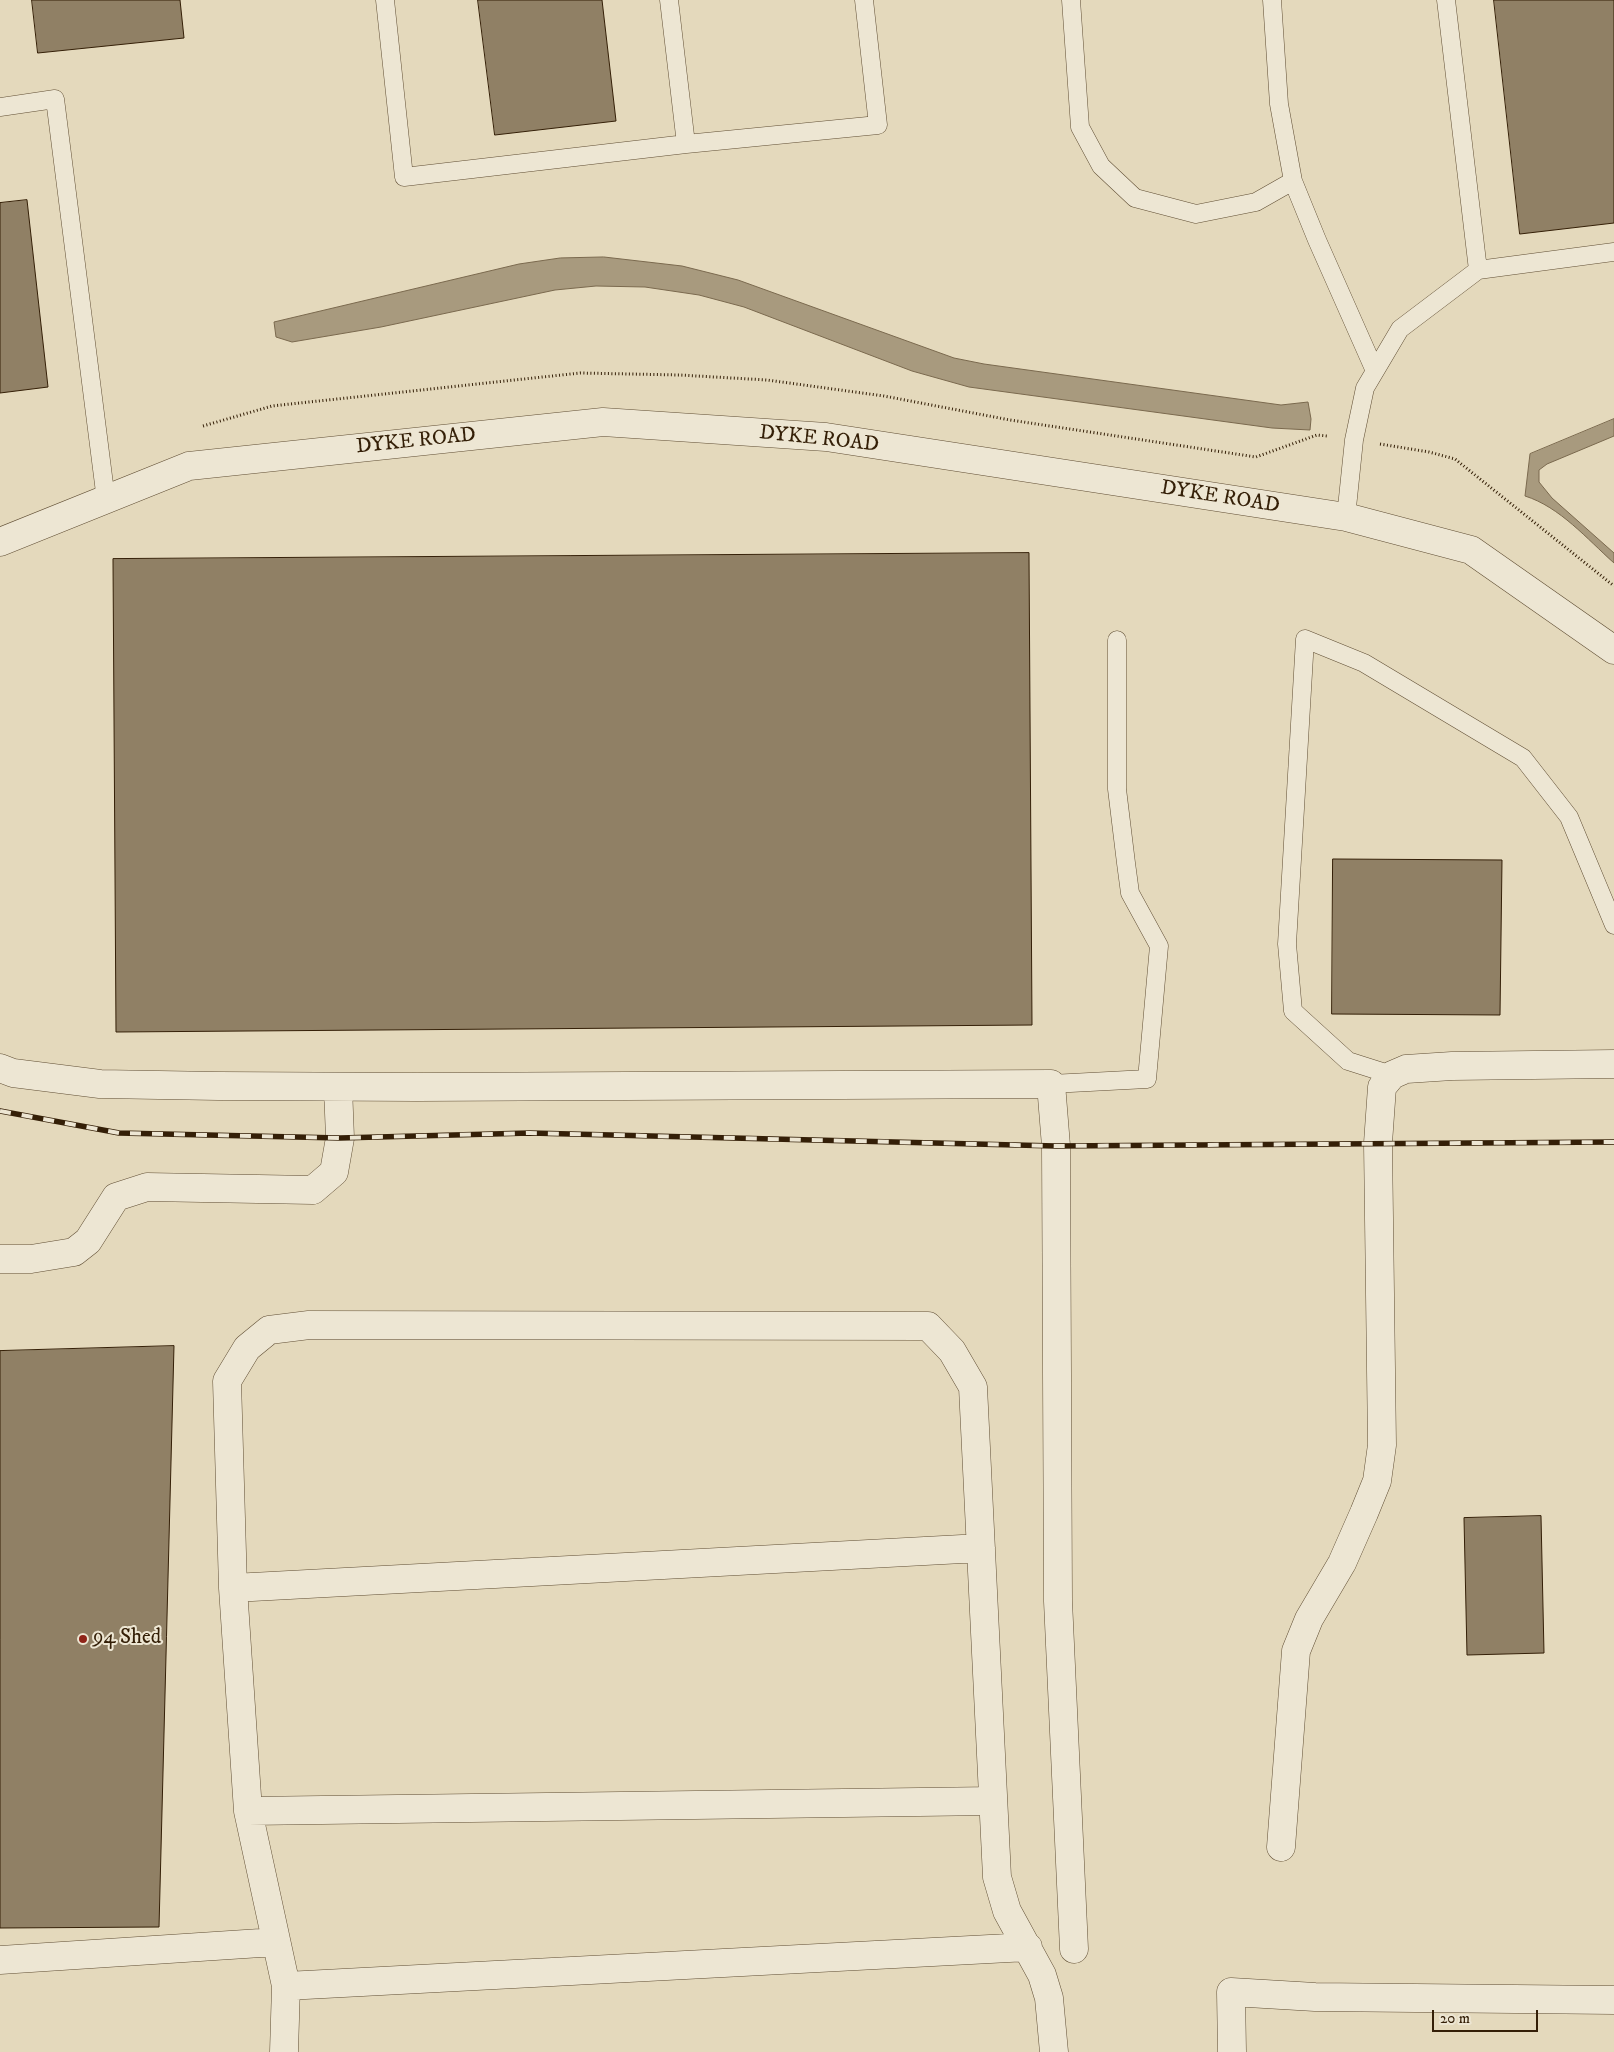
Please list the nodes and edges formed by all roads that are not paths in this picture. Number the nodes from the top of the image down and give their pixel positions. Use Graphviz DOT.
graph roads {
  1 [pos="385,0"];
  2 [pos="669,0"];
  3 [pos="864,0"];
  4 [pos="1071,0"];
  5 [pos="1272,0"];
  6 [pos="1446,0"];
  7 [pos="0,107"];
  8 [pos="686,144"];
  9 [pos="1294,181"];
  10 [pos="1614,252"];
  11 [pos="1478,270"];
  12 [pos="1375,371"];
  13 [pos="106,500"];
  14 [pos="1346,517"];
  15 [pos="0,542"];
  16 [pos="1117,640"];
  17 [pos="1614,650"];
  18 [pos="1614,925"];
  19 [pos="1614,1064"];
  20 [pos="0,1068"];
  21 [pos="1392,1075"];
  22 [pos="1051,1084"];
  23 [pos="338,1086"];
  24 [pos="0,1259"];
  25 [pos="981,1548"];
  26 [pos="233,1588"];
  27 [pos="993,1801"];
  28 [pos="248,1811"];
  29 [pos="1281,1847"];
  30 [pos="276,1942"];
  31 [pos="1028,1947"];
  32 [pos="1074,1948"];
  33 [pos="0,1960"];
  34 [pos="286,1986"];
  35 [pos="1614,2000"];
  36 [pos="284,2052"];
  37 [pos="1054,2052"];
  38 [pos="1232,2052"];
  1 -- 8 [label="lane"];
  2 -- 8 [label="lane"];
  3 -- 8 [label="lane"];
  4 -- 9 [label="lane"];
  5 -- 9 [label="lane"];
  6 -- 11 [label="lane"];
  7 -- 13 [label="lane"];
  9 -- 12 [label="lane"];
  10 -- 11 [label="lane"];
  11 -- 12 [label="lane"];
  12 -- 14 [label="lane"];
  13 -- 14 [label="street, DYKE ROAD"];
  13 -- 15 [label="street, DYKE ROAD"];
  14 -- 17 [label="street, DYKE ROAD"];
  16 -- 22 [label="lane"];
  18 -- 21 [label="lane"];
  19 -- 21 [label="street"];
  20 -- 23 [label="street"];
  21 -- 29 [label="street"];
  22 -- 23 [label="street"];
  22 -- 32 [label="street"];
  23 -- 24 [label="street"];
  25 -- 26 [label="street"];
  25 -- 26 [label="street"];
  25 -- 27 [label="street"];
  26 -- 28 [label="street"];
  27 -- 28 [label="street"];
  27 -- 31 [label="street"];
  28 -- 30 [label="street"];
  30 -- 33 [label="street"];
  30 -- 34 [label="street"];
  31 -- 34 [label="street"];
  31 -- 37 [label="street"];
  34 -- 36 [label="street"];
  35 -- 38 [label="street"];
}
